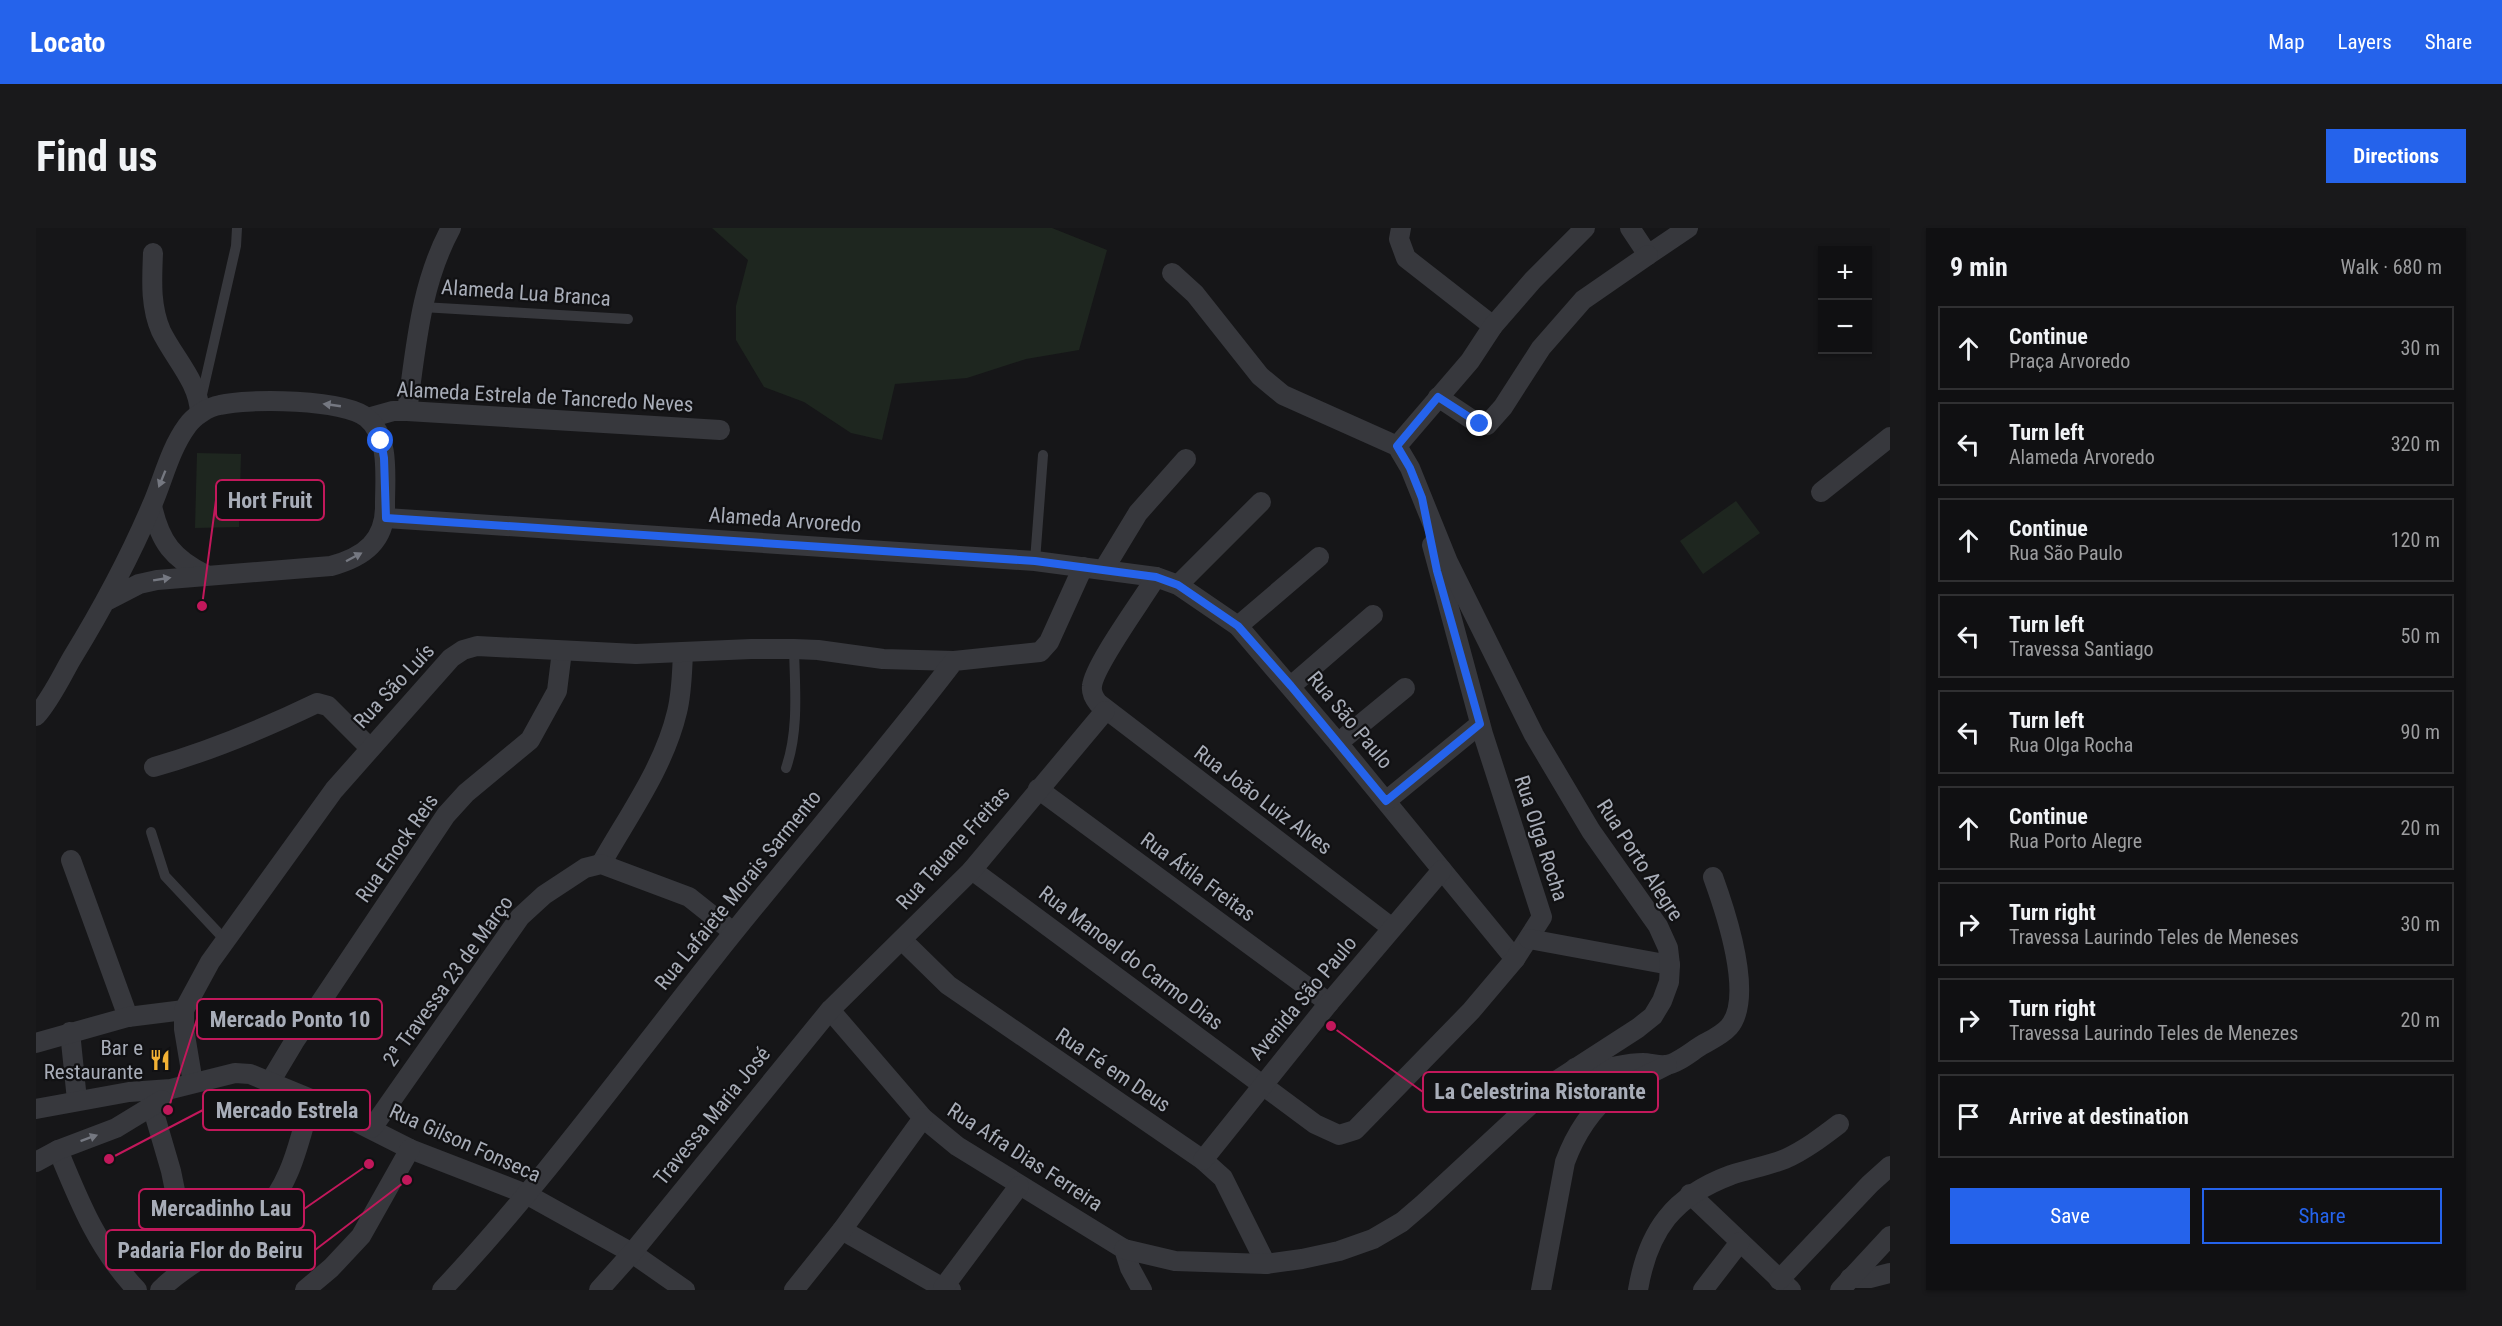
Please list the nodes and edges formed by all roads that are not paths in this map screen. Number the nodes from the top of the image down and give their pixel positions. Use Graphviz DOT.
graph roads {
  1 [pos="237,228"];
  2 [pos="451,228"];
  3 [pos="1401,228"];
  4 [pos="1585,228"];
  5 [pos="1630,228"];
  6 [pos="1688,228"];
  7 [pos="153,253"];
  8 [pos="1648,255"];
  9 [pos="1172,273"];
  10 [pos="422,307"];
  11 [pos="628,319"];
  12 [pos="1493,326"];
  13 [pos="1438,397"];
  14 [pos="200,408"];
  15 [pos="407,411"];
  16 [pos="368,418"];
  17 [pos="720,430"];
  18 [pos="1890,437"];
  19 [pos="1397,446"];
  20 [pos="1043,455"];
  21 [pos="1186,459"];
  22 [pos="1821,492"];
  23 [pos="1422,498"];
  24 [pos="1262,502"];
  25 [pos="152,506"];
  26 [pos="386,518"];
  27 [pos="1319,556"];
  28 [pos="1035,561"];
  29 [pos="1083,567"];
  30 [pos="1104,569"];
  31 [pos="206,576"];
  32 [pos="1156,577"];
  33 [pos="1178,585"];
  34 [pos="108,600"];
  35 [pos="1373,615"];
  36 [pos="1238,626"];
  37 [pos="794,649"];
  38 [pos="562,651"];
  39 [pos="683,652"];
  40 [pos="954,661"];
  41 [pos="1291,686"];
  42 [pos="1405,688"];
  43 [pos="1106,711"];
  44 [pos="36,716"];
  45 [pos="1480,724"];
  46 [pos="1338,742"];
  47 [pos="370,748"];
  48 [pos="154,767"];
  49 [pos="786,768"];
  50 [pos="1038,789"];
  51 [pos="1386,801"];
  52 [pos="151,832"];
  53 [pos="71,860"];
  54 [pos="601,864"];
  55 [pos="972,870"];
  56 [pos="1442,870"];
  57 [pos="1713,877"];
  58 [pos="1392,928"];
  59 [pos="733,933"];
  60 [pos="1529,939"];
  61 [pos="902,940"];
  62 [pos="226,941"];
  63 [pos="1515,959"];
  64 [pos="1670,965"];
  65 [pos="1329,1003"];
  66 [pos="184,1010"];
  67 [pos="830,1010"];
  68 [pos="128,1017"];
  69 [pos="70,1032"];
  70 [pos="36,1042"];
  71 [pos="1667,1065"];
  72 [pos="1575,1068"];
  73 [pos="270,1082"];
  74 [pos="193,1083"];
  75 [pos="1262,1086"];
  76 [pos="171,1089"];
  77 [pos="311,1099"];
  78 [pos="77,1100"];
  79 [pos="152,1106"];
  80 [pos="36,1109"];
  81 [pos="923,1118"];
  82 [pos="1839,1124"];
  83 [pos="372,1128"];
  84 [pos="410,1149"];
  85 [pos="58,1150"];
  86 [pos="1203,1160"];
  87 [pos="36,1162"];
  88 [pos="1890,1166"];
  89 [pos="1019,1186"];
  90 [pos="526,1194"];
  91 [pos="1690,1194"];
  92 [pos="842,1230"];
  93 [pos="1890,1236"];
  94 [pos="1740,1242"];
  95 [pos="1124,1249"];
  96 [pos="632,1253"];
  97 [pos="190,1264"];
  98 [pos="1266,1264"];
  99 [pos="1890,1273"];
  100 [pos="1845,1284"];
  101 [pos="1785,1285"];
  102 [pos="947,1289"];
  103 [pos="137,1290"];
  104 [pos="160,1290"];
  105 [pos="305,1290"];
  106 [pos="442,1290"];
  107 [pos="599,1290"];
  108 [pos="685,1290"];
  109 [pos="794,1290"];
  110 [pos="1142,1290"];
  111 [pos="1541,1290"];
  112 [pos="1638,1290"];
  113 [pos="1703,1290"];
  1 -- 14 [label="lane"];
  2 -- 10 [label="street"];
  3 -- 12 [label="street"];
  4 -- 12 [label="street"];
  5 -- 8 [label="street"];
  6 -- 8 [label="street"];
  7 -- 14 [label="street"];
  8 -- 13 [label="street"];
  9 -- 19 [label="street"];
  10 -- 11 [label="lane, Alameda Lua Branca"];
  10 -- 15 [label="street"];
  12 -- 13 [label="street"];
  13 -- 19 [label="street"];
  16 -- 14 [label="street, one-way"];
  14 -- 25 [label="street, one-way"];
  15 -- 16 [label="street, Alameda Estrela de Tancredo Neves"];
  15 -- 17 [label="street, Alameda Estrela de Tancredo Neves"];
  16 -- 26 [label="street"];
  18 -- 22 [label="street"];
  19 -- 23 [label="street, Rua Porto Alegre"];
  20 -- 28 [label="lane"];
  21 -- 30 [label="street"];
  23 -- 45 [label="street, Rua Olga Rocha"];
  23 -- 64 [label="street, Rua Porto Alegre"];
  24 -- 33 [label="street"];
  25 -- 31 [label="street"];
  25 -- 34 [label="street"];
  26 -- 28 [label="street, Alameda Arvoredo"];
  31 -- 26 [label="street, one-way"];
  27 -- 36 [label="street"];
  28 -- 29 [label="street, Alameda Arvoredo"];
  29 -- 30 [label="street, Alameda Arvoredo"];
  29 -- 40 [label="street"];
  30 -- 32 [label="street, Alameda Arvoredo"];
  34 -- 31 [label="street, one-way"];
  32 -- 33 [label="street, Alameda Arvoredo"];
  32 -- 43 [label="street"];
  33 -- 36 [label="street, Rua São Paulo"];
  34 -- 44 [label="street"];
  35 -- 41 [label="street"];
  36 -- 41 [label="street, Rua São Paulo"];
  37 -- 39 [label="street, Rua São Luís"];
  37 -- 40 [label="street, Rua São Luís"];
  37 -- 49 [label="lane"];
  38 -- 39 [label="street, Rua São Luís"];
  38 -- 47 [label="street, Rua São Luís"];
  38 -- 73 [label="street, Rua Enock Reis"];
  39 -- 54 [label="street"];
  40 -- 59 [label="street, Rua Lafaiete Morais Sarmento"];
  41 -- 46 [label="street, Rua São Paulo"];
  42 -- 46 [label="street"];
  43 -- 50 [label="street, Rua Tauane Freitas"];
  43 -- 58 [label="street, Rua João Luiz Alves"];
  45 -- 51 [label="street"];
  45 -- 60 [label="street, Rua Olga Rocha"];
  46 -- 51 [label="street, Rua São Paulo"];
  47 -- 48 [label="street"];
  47 -- 62 [label="street, Rua São Luís"];
  50 -- 55 [label="street, Rua Tauane Freitas"];
  50 -- 65 [label="street, Rua Átila Freitas"];
  51 -- 56 [label="street, Rua São Paulo"];
  52 -- 62 [label="lane"];
  53 -- 68 [label="street"];
  54 -- 59 [label="street"];
  54 -- 83 [label="street, 2ª Travessa 23 de Março"];
  55 -- 61 [label="street, Rua Tauane Freitas"];
  55 -- 75 [label="street, Rua Manoel do Carmo Dias"];
  56 -- 58 [label="street, Avenida São Paulo"];
  56 -- 63 [label="street, Rua São Paulo"];
  57 -- 71 [label="street"];
  58 -- 65 [label="street, Avenida São Paulo"];
  59 -- 90 [label="street, Rua Lafaiete Morais Sarmento"];
  60 -- 63 [label="street, Rua Olga Rocha"];
  60 -- 64 [label="street"];
  61 -- 67 [label="street, Rua Tauane Freitas"];
  61 -- 86 [label="street, Rua Fé em Deus"];
  62 -- 66 [label="street, Rua São Luís"];
  63 -- 75 [label="street, Rua Olga Rocha"];
  64 -- 72 [label="street, Rua Porto Alegre"];
  65 -- 75 [label="street, Avenida São Paulo"];
  66 -- 68 [label="street"];
  66 -- 74 [label="street"];
  67 -- 81 [label="street, Rua Afra Dias Ferreira"];
  67 -- 96 [label="street, Travessa Maria José"];
  68 -- 69 [label="street"];
  69 -- 70 [label="street"];
  69 -- 78 [label="street"];
  71 -- 72 [label="street"];
  71 -- 111 [label="street"];
  72 -- 98 [label="street, Rua Porto Alegre"];
  73 -- 74 [label="street, Rua Gilson Fonseca"];
  73 -- 77 [label="street, Rua Gilson Fonseca"];
  74 -- 76 [label="street, Rua Gilson Fonseca"];
  75 -- 86 [label="street, Avenida São Paulo"];
  76 -- 78 [label="street, Rua Gilson Fonseca"];
  76 -- 79 [label="street"];
  77 -- 83 [label="street, Rua Gilson Fonseca"];
  77 -- 97 [label="street"];
  78 -- 80 [label="street, Rua Gilson Fonseca"];
  85 -- 79 [label="street, one-way"];
  79 -- 97 [label="street"];
  81 -- 89 [label="street, Rua Afra Dias Ferreira"];
  81 -- 92 [label="street"];
  82 -- 91 [label="street"];
  83 -- 84 [label="street, Rua Gilson Fonseca"];
  84 -- 90 [label="street, Rua Gilson Fonseca"];
  84 -- 105 [label="street"];
  85 -- 87 [label="street"];
  85 -- 103 [label="street"];
  86 -- 98 [label="street, Rua Fé em Deus"];
  88 -- 101 [label="street"];
  89 -- 95 [label="street, Rua Afra Dias Ferreira"];
  89 -- 102 [label="street"];
  90 -- 96 [label="street, Rua Gilson Fonseca"];
  90 -- 106 [label="street, Rua Lafaiete Morais Sarmento"];
  91 -- 94 [label="street"];
  91 -- 112 [label="street"];
  92 -- 102 [label="street"];
  92 -- 109 [label="street"];
  93 -- 100 [label="street"];
  94 -- 101 [label="street"];
  94 -- 113 [label="street"];
  95 -- 98 [label="street, Rua Porto Alegre"];
  95 -- 110 [label="street"];
  96 -- 107 [label="street, Travessa Maria José"];
  96 -- 108 [label="street, Rua Gilson Fonseca"];
  97 -- 104 [label="street"];
  99 -- 100 [label="street"];
}
